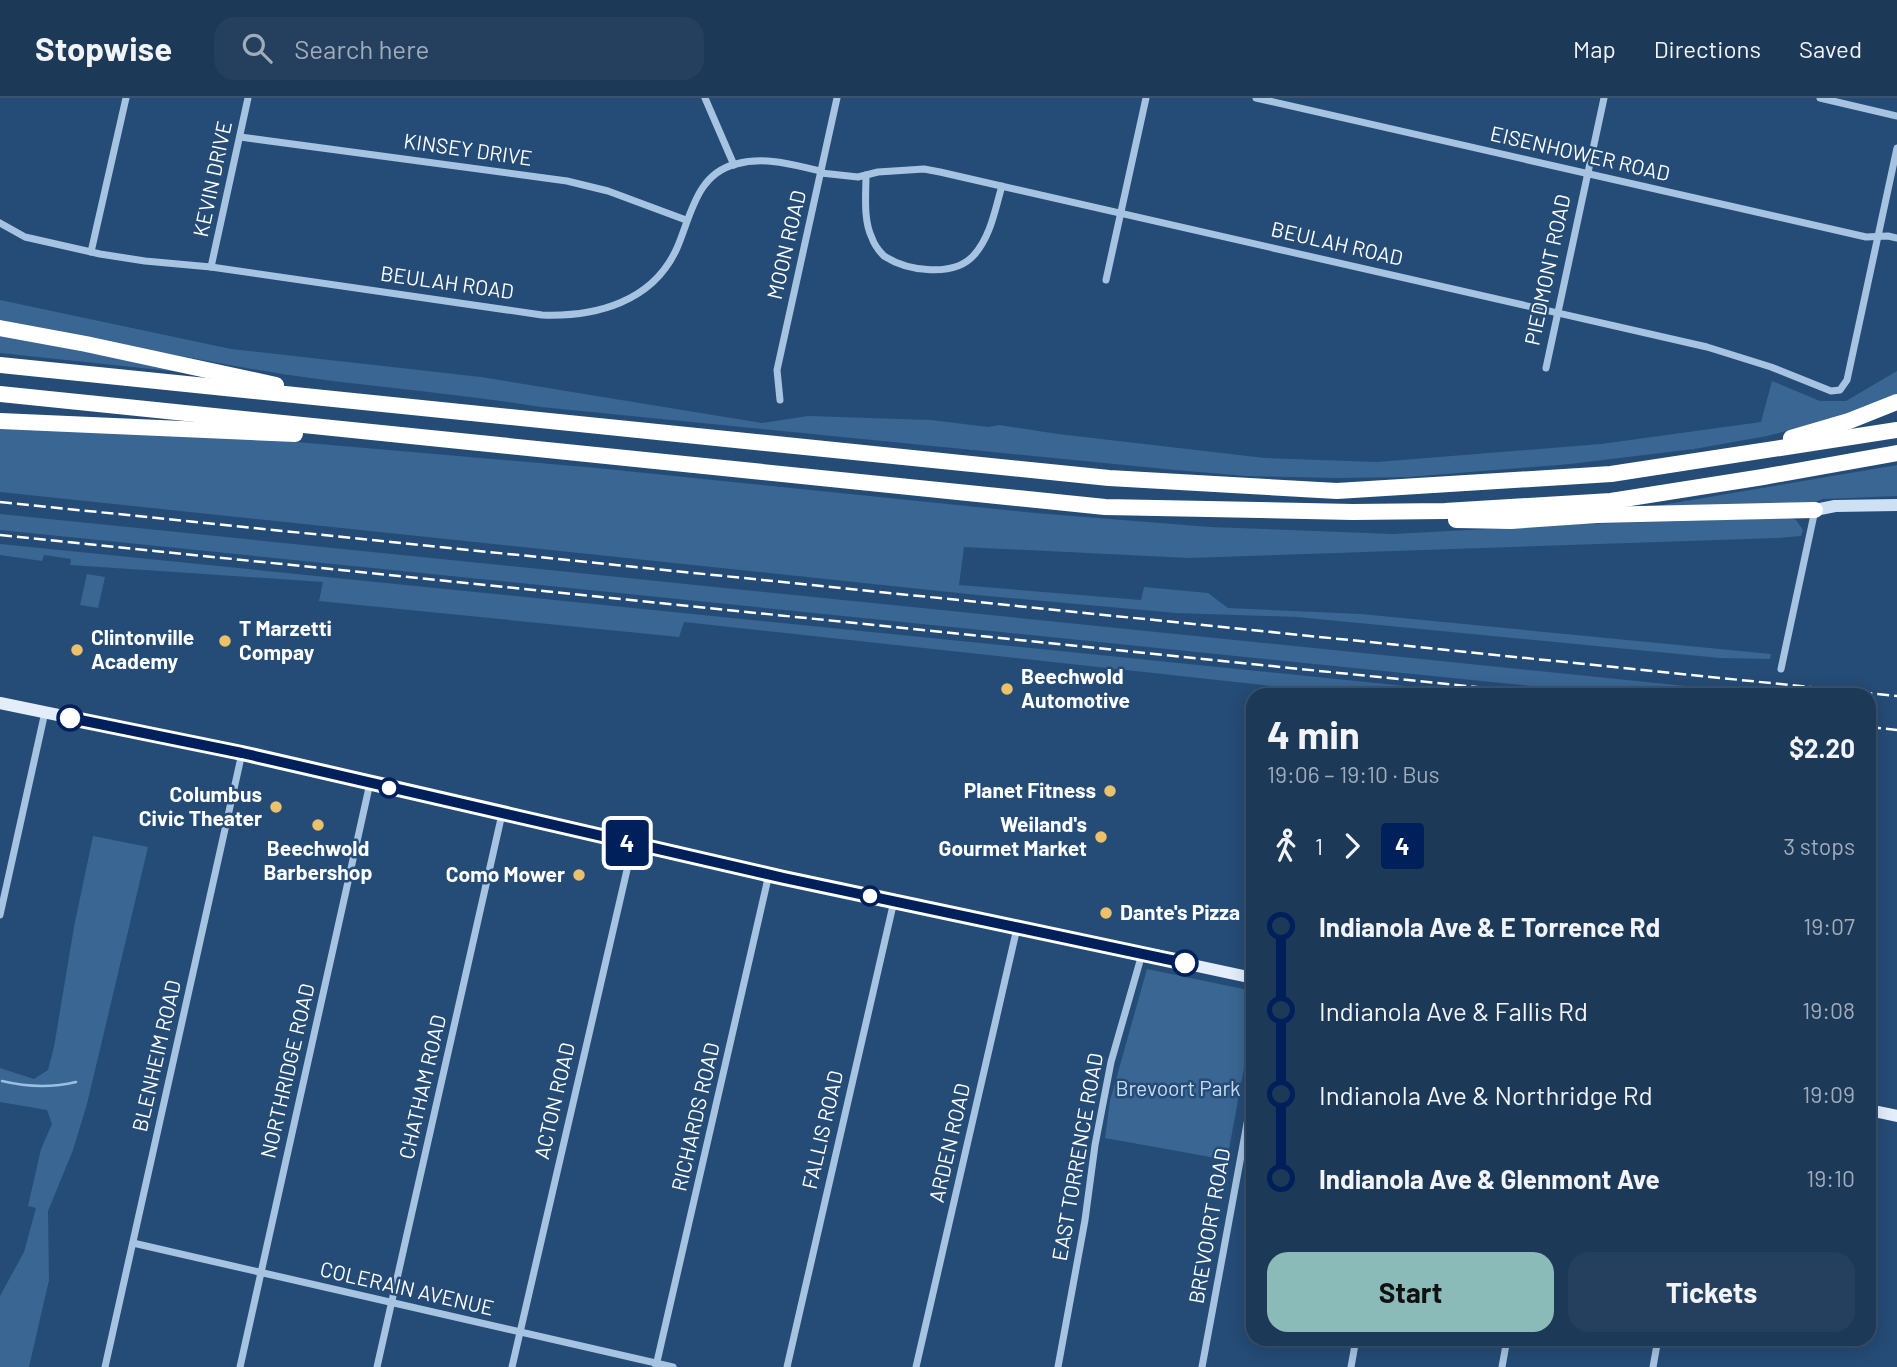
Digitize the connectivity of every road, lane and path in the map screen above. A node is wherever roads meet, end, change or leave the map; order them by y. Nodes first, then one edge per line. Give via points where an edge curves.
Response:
1 (126, 98) edge
2 (248, 98) edge
3 (705, 98) edge
4 (837, 98) edge
5 (1146, 98) edge
6 (1256, 98) edge
7 (1604, 98) edge
8 (1820, 98) edge
9 (1897, 116) edge
10 (240, 137) junction
11 (1897, 148) edge
12 (734, 164) junction
13 (821, 172) junction
14 (1587, 173) junction
15 (866, 175) junction
16 (1002, 186) junction
17 (1121, 213) junction
18 (686, 220) junction
19 (0, 223) edge
20 (1877, 237) junction
21 (1897, 238) edge
22 (92, 252) junction
23 (211, 267) junction
24 (1105, 280) dead end
25 (1558, 312) junction
26 (0, 328) edge
27 (0, 365) edge
28 (1546, 368) dead end
29 (0, 394) edge
30 (780, 400) dead end
31 (357, 402) junction
32 (1897, 402) edge
33 (0, 422) edge
34 (1897, 430) edge
35 (396, 435) junction
36 (1897, 453) edge
37 (1714, 458) junction
38 (1897, 505) edge
39 (1815, 510) junction
40 (1353, 512) junction
41 (1781, 669) dead end
42 (0, 703) edge
43 (45, 712) junction
44 (242, 753) junction
45 (370, 783) junction
46 (502, 814) junction
47 (633, 844) junction
48 (769, 874) junction
49 (894, 901) junction
50 (0, 915) edge
51 (1017, 928) junction
52 (1142, 954) junction
53 (1246, 976) edge
54 (1876, 1112) edge
55 (1897, 1116) edge
56 (1246, 1129) edge
57 (133, 1243) junction
58 (261, 1273) junction
59 (392, 1303) junction
60 (520, 1333) junction
61 (1355, 1346) edge
62 (1506, 1346) edge
63 (1657, 1346) edge
64 (657, 1365) edge
65 (105, 1367) edge
66 (240, 1367) edge
67 (377, 1367) edge
68 (512, 1367) edge
69 (673, 1367) edge
70 (787, 1367) edge
71 (916, 1367) edge
72 (1058, 1367) edge
73 (1202, 1367) edge
74 (1351, 1367) edge
75 (1502, 1367) edge
76 (1653, 1367) edge

1 - 22 street
2 - 10 street, KEVIN DRIVE
3 - 12 street
4 - 13 street, MOON ROAD
5 - 17 street
6 - 14 street, EISENHOWER ROAD
7 - 14 street, PIEDMONT ROAD
8 - 9 street
10 - 18 street, KINSEY DRIVE via 567,181
10 - 23 street, KEVIN DRIVE
11 - 20 street
12 - 13 street, BEULAH ROAD via 774,161
12 - 18 street, BEULAH ROAD via 703,186
13 - 15 street, BEULAH ROAD
13 - 30 street, MOON ROAD via 777,370
14 - 20 street, EISENHOWER ROAD
14 - 25 street, PIEDMONT ROAD
15 - 16 street, BEULAH ROAD via 924,169
15 - 16 street via 871,237 883,255 910,267 940,270 973,257 988,232
16 - 17 street, BEULAH ROAD
17 - 24 street
17 - 25 street, BEULAH ROAD
18 - 23 street, BEULAH ROAD via 667,265 643,291 617,306 580,315 542,315
19 - 22 street, BEULAH ROAD via 25,237
20 - 21 street, EISENHOWER ROAD
20 - 25 street, BEULAH ROAD via 1847,380 1840,390 1822,390 1771,367 1707,347
22 - 23 street, BEULAH ROAD
25 - 28 street, PIEDMONT ROAD
26 - 31 highway
27 - 31 highway
29 - 35 highway
31 - 37 highway via 1109,478 1337,491 1611,474
32 - 37 highway via 1849,421
33 - 35 highway
34 - 37 highway
35 - 40 highway via 1105,507
36 - 40 highway via 1611,501
38 - 39 street
39 - 40 highway via 1511,521 1393,520
39 - 41 street
42 - 43 main road
43 - 44 main road
43 - 50 street
44 - 45 main road
44 - 57 street, BLENHEIM ROAD
45 - 46 main road
45 - 58 street, NORTHRIDGE ROAD
46 - 47 main road
46 - 59 street, CHATHAM ROAD
47 - 48 main road
47 - 60 street, ACTON ROAD
48 - 49 main road
48 - 64 street, RICHARDS ROAD
49 - 51 main road
49 - 70 street, FALLIS ROAD
51 - 52 main road
51 - 71 street, ARDEN ROAD
52 - 53 main road
52 - 72 street, EAST TORRENCE ROAD via 1108,1076
54 - 55 main road
56 - 73 street, BREVOORT ROAD
57 - 58 street, COLERAIN AVENUE
57 - 65 street, BLENHEIM ROAD
58 - 59 street, COLERAIN AVENUE
58 - 66 street, NORTHRIDGE ROAD
59 - 60 street, COLERAIN AVENUE
59 - 67 street, CHATHAM ROAD
60 - 64 street, COLERAIN AVENUE
60 - 68 street, ACTON ROAD
61 - 74 street
62 - 75 street
63 - 76 street
64 - 69 street, COLERAIN AVENUE

